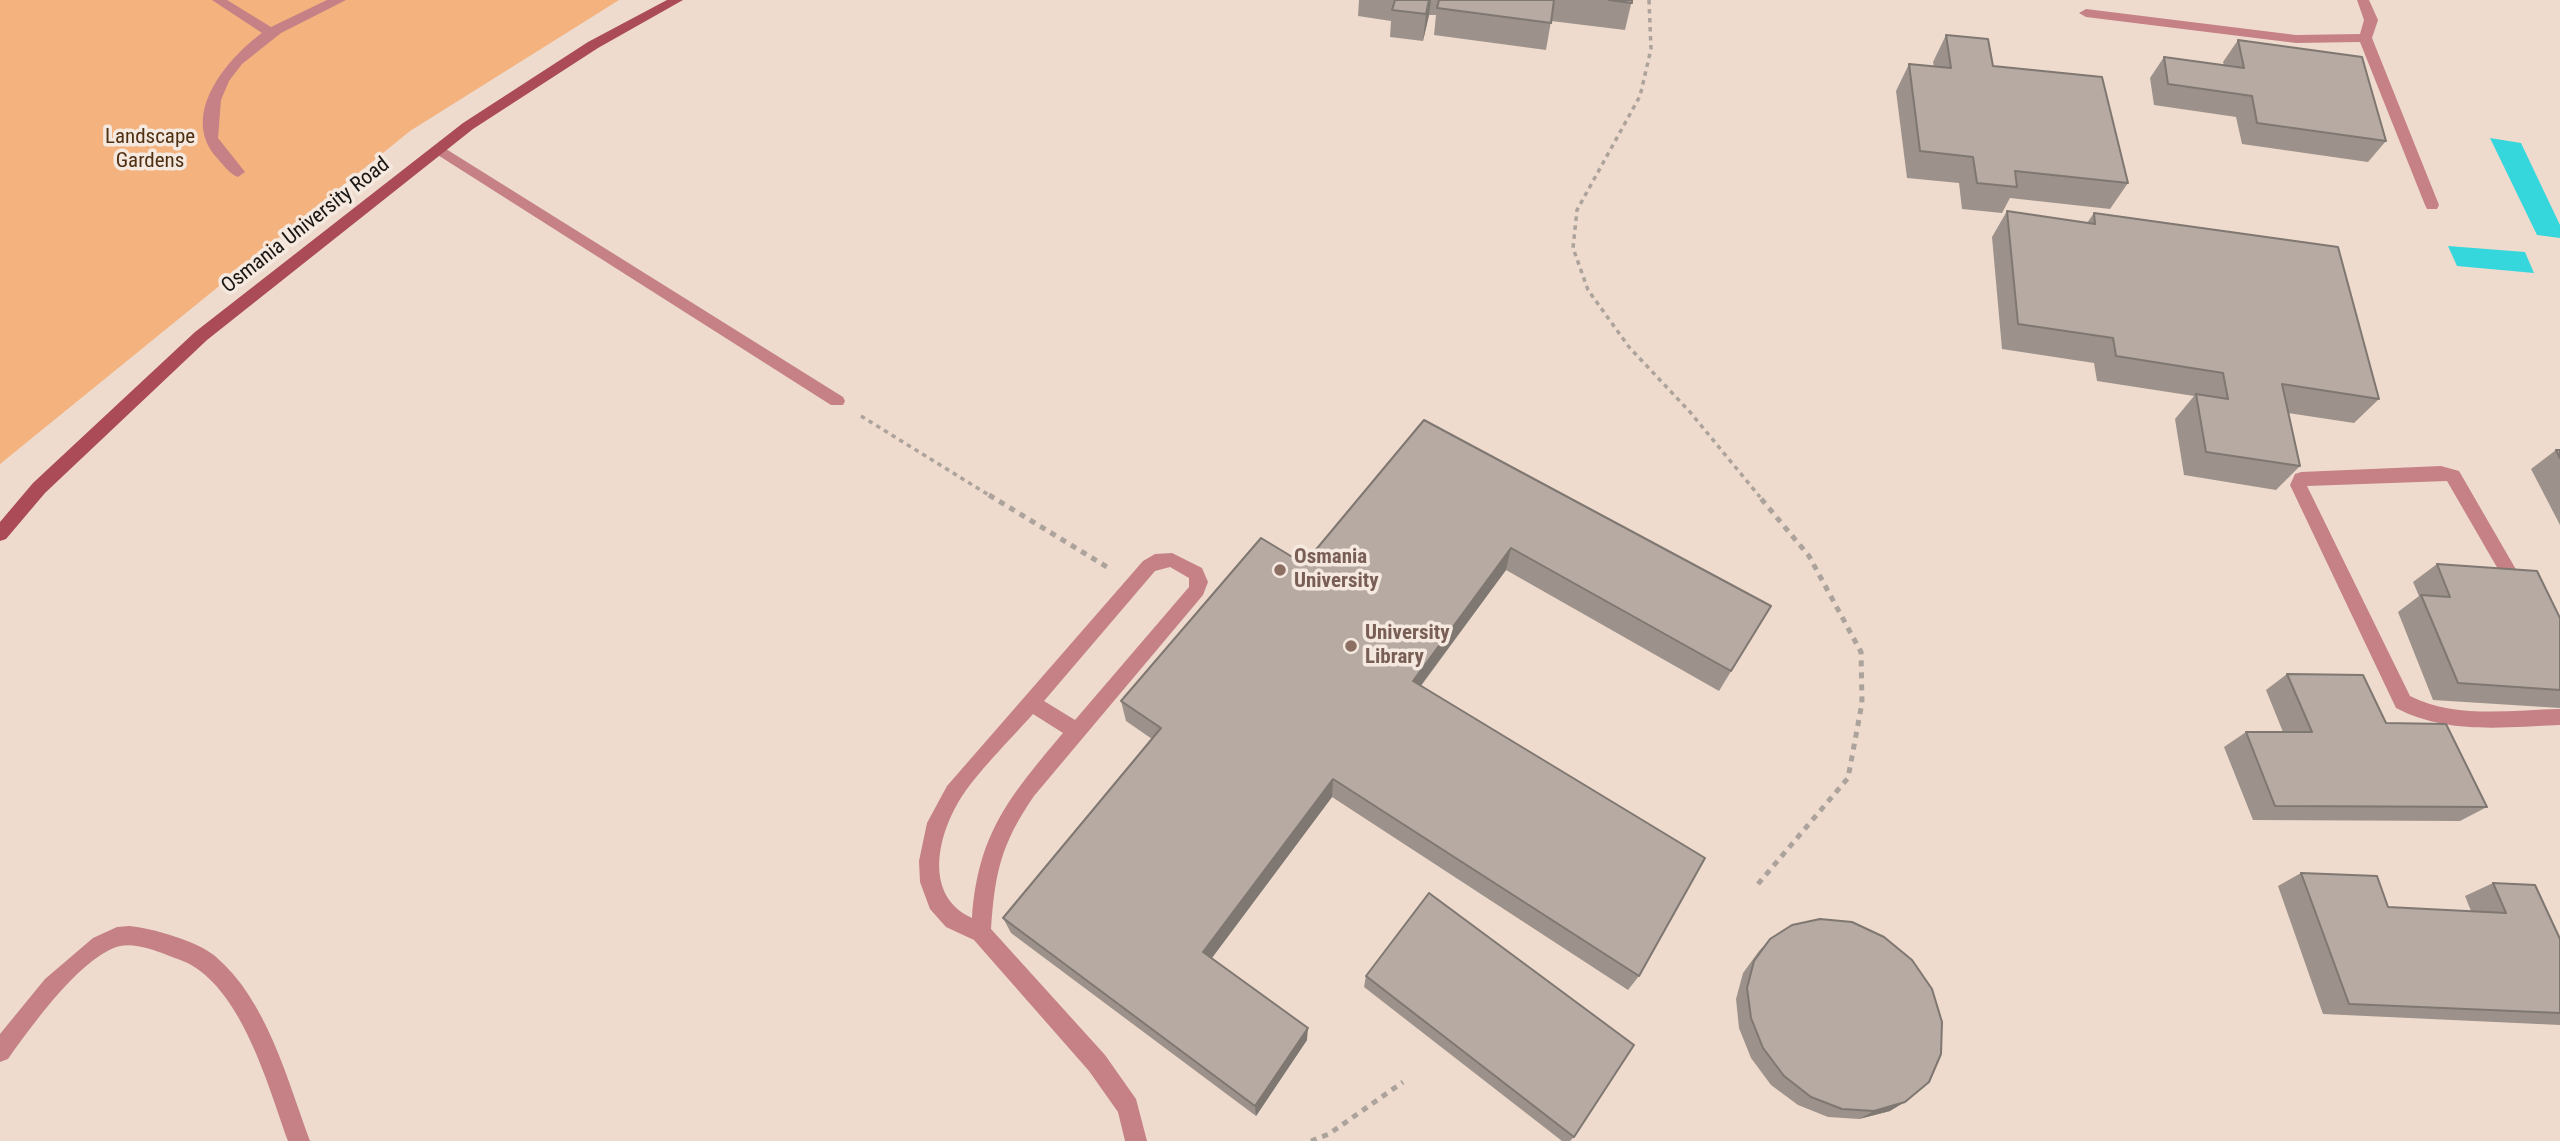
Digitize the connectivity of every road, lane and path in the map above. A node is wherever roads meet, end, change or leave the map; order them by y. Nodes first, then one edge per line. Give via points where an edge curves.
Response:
1 (218, 0) edge
2 (298, 0) edge
3 (340, 0) edge
4 (677, 0) edge
5 (1649, 0) edge
6 (2363, 0) edge
7 (313, 9) junction
8 (2086, 13) dead end
9 (270, 32) junction
10 (2365, 38) junction
11 (438, 149) junction
12 (238, 172) dead end
13 (2432, 205) dead end
14 (837, 401) joint
15 (0, 534) edge
16 (1134, 584) junction
17 (2525, 600) edge
18 (1030, 703) junction
19 (2560, 717) edge
20 (1076, 731) junction
21 (1758, 884) dead end
22 (981, 933) junction
23 (0, 1051) edge
24 (1404, 1082) dead end
25 (299, 1141) edge
26 (1136, 1141) edge
27 (1311, 1141) edge

1 - 9 lane
2 - 7 lane
3 - 7 lane
4 - 11 main road, Osmania University Road via 593,45
5 - 21 path via 1651,49 1640,96 1577,210 1573,248 1588,290 1629,347 1690,412 1809,556 1861,652 1862,703 1847,778
6 - 10 lane via 2371,20
7 - 9 lane
8 - 10 lane via 2296,39
9 - 12 lane via 231,67 210,106 212,142
10 - 13 lane
11 - 14 lane
11 - 15 main road, Osmania University Road via 201,336 39,488
14 - 16 path
16 - 18 lane
16 - 20 lane via 1162,559 1196,573 1199,582 1197,590
17 - 19 lane via 2453,476 2301,479 2301,496 2403,702 2430,716 2449,718
18 - 20 lane
18 - 22 lane via 954,792 937,823 929,861 937,902 953,920
20 - 22 lane via 1003,824 988,861
22 - 26 lane via 1097,1063 1128,1107
23 - 25 lane via 71,967 104,943 121,936 159,942 206,962 236,995 274,1074
24 - 27 path via 1329,1134

